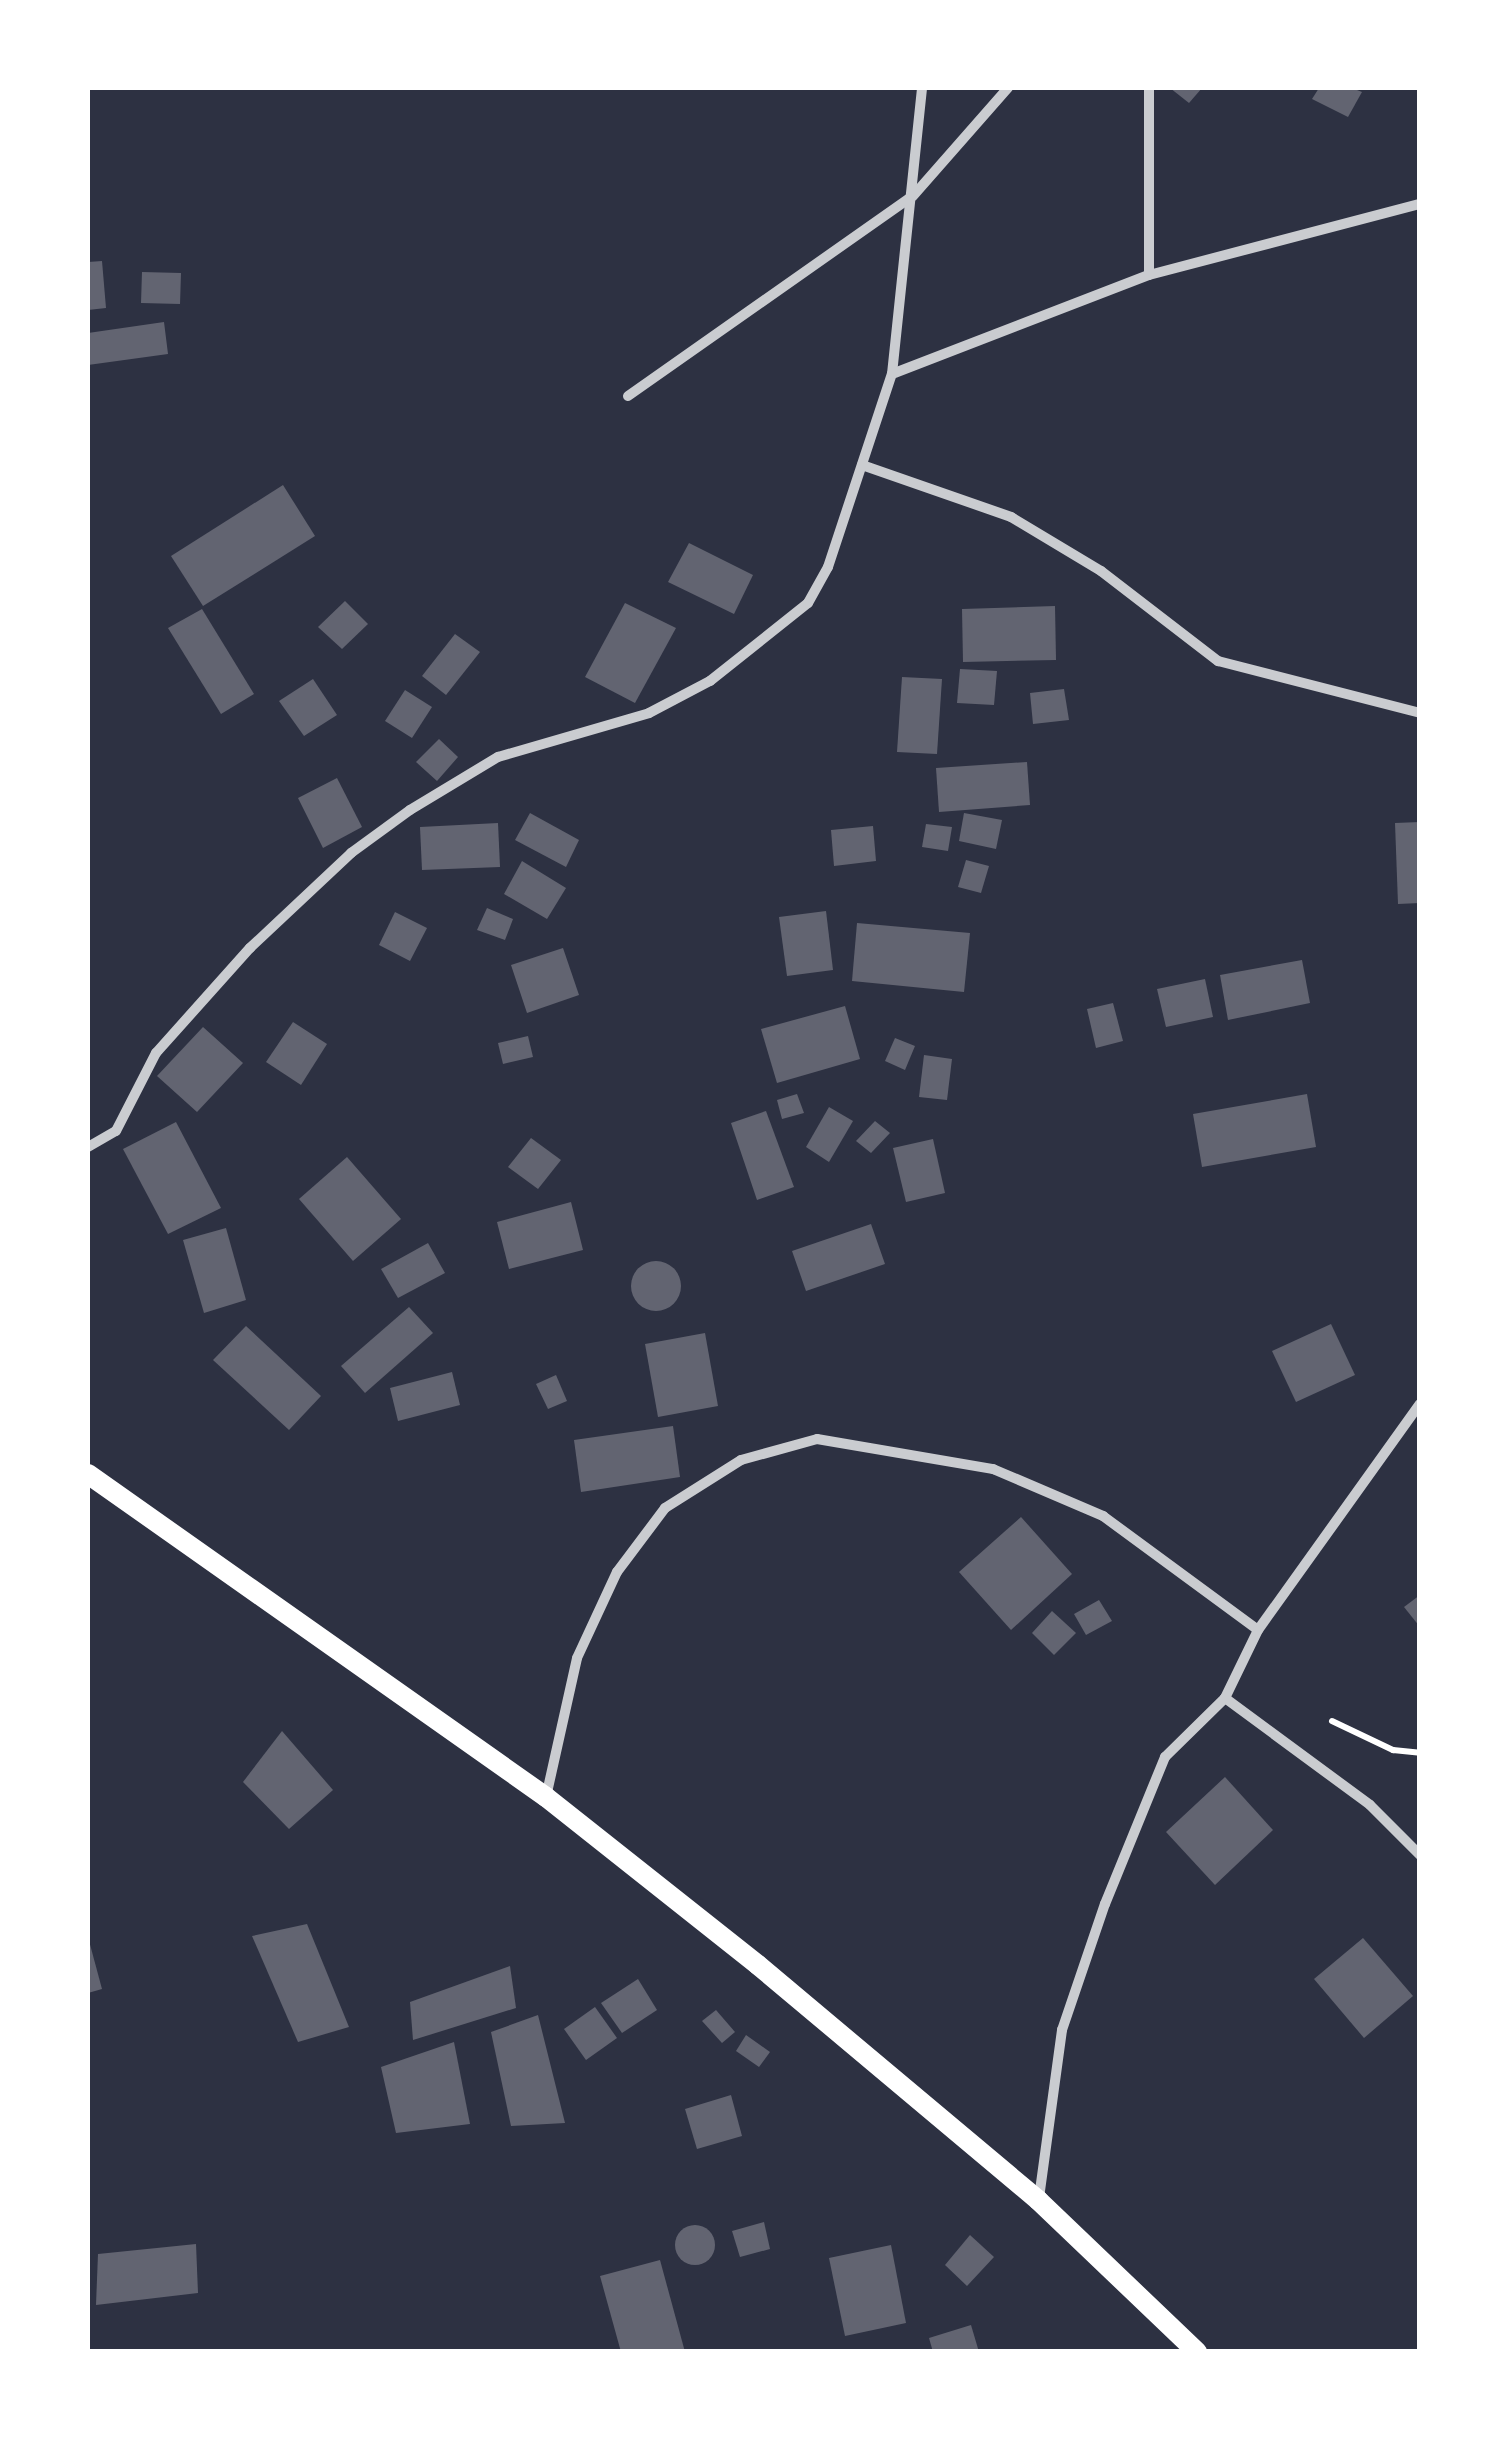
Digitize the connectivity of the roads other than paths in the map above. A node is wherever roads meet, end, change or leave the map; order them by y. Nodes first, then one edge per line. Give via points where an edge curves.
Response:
1 (922, 88) edge
2 (1008, 88) edge
3 (1149, 88) edge
4 (914, 196) junction
5 (1420, 204) edge
6 (1149, 275) junction
7 (892, 374) junction
8 (628, 396) dead end
9 (862, 465) junction
10 (1420, 713) edge
11 (88, 1147) edge
12 (1420, 1404) edge
13 (88, 1474) edge
14 (1258, 1630) junction
15 (1225, 1698) junction
16 (546, 1797) junction
17 (1420, 1855) edge
18 (1038, 2200) junction
19 (1197, 2352) edge

1 - 4 street
2 - 4 street
3 - 6 street
4 - 7 street
4 - 8 street
5 - 6 street
6 - 7 street
7 - 9 street
9 - 10 street via 1011,517 1101,572 1218,661
9 - 11 street via 828,567 808,604 710,681 650,713 498,757 351,852 250,948 167,1040 116,1130
12 - 14 street
13 - 16 main road
14 - 15 street
14 - 16 street via 1103,1516 993,1469 817,1439 741,1460 666,1508 617,1572 578,1658
15 - 17 street via 1370,1804
15 - 18 street via 1166,1757 1105,1904 1062,2030
16 - 18 main road
18 - 19 main road

